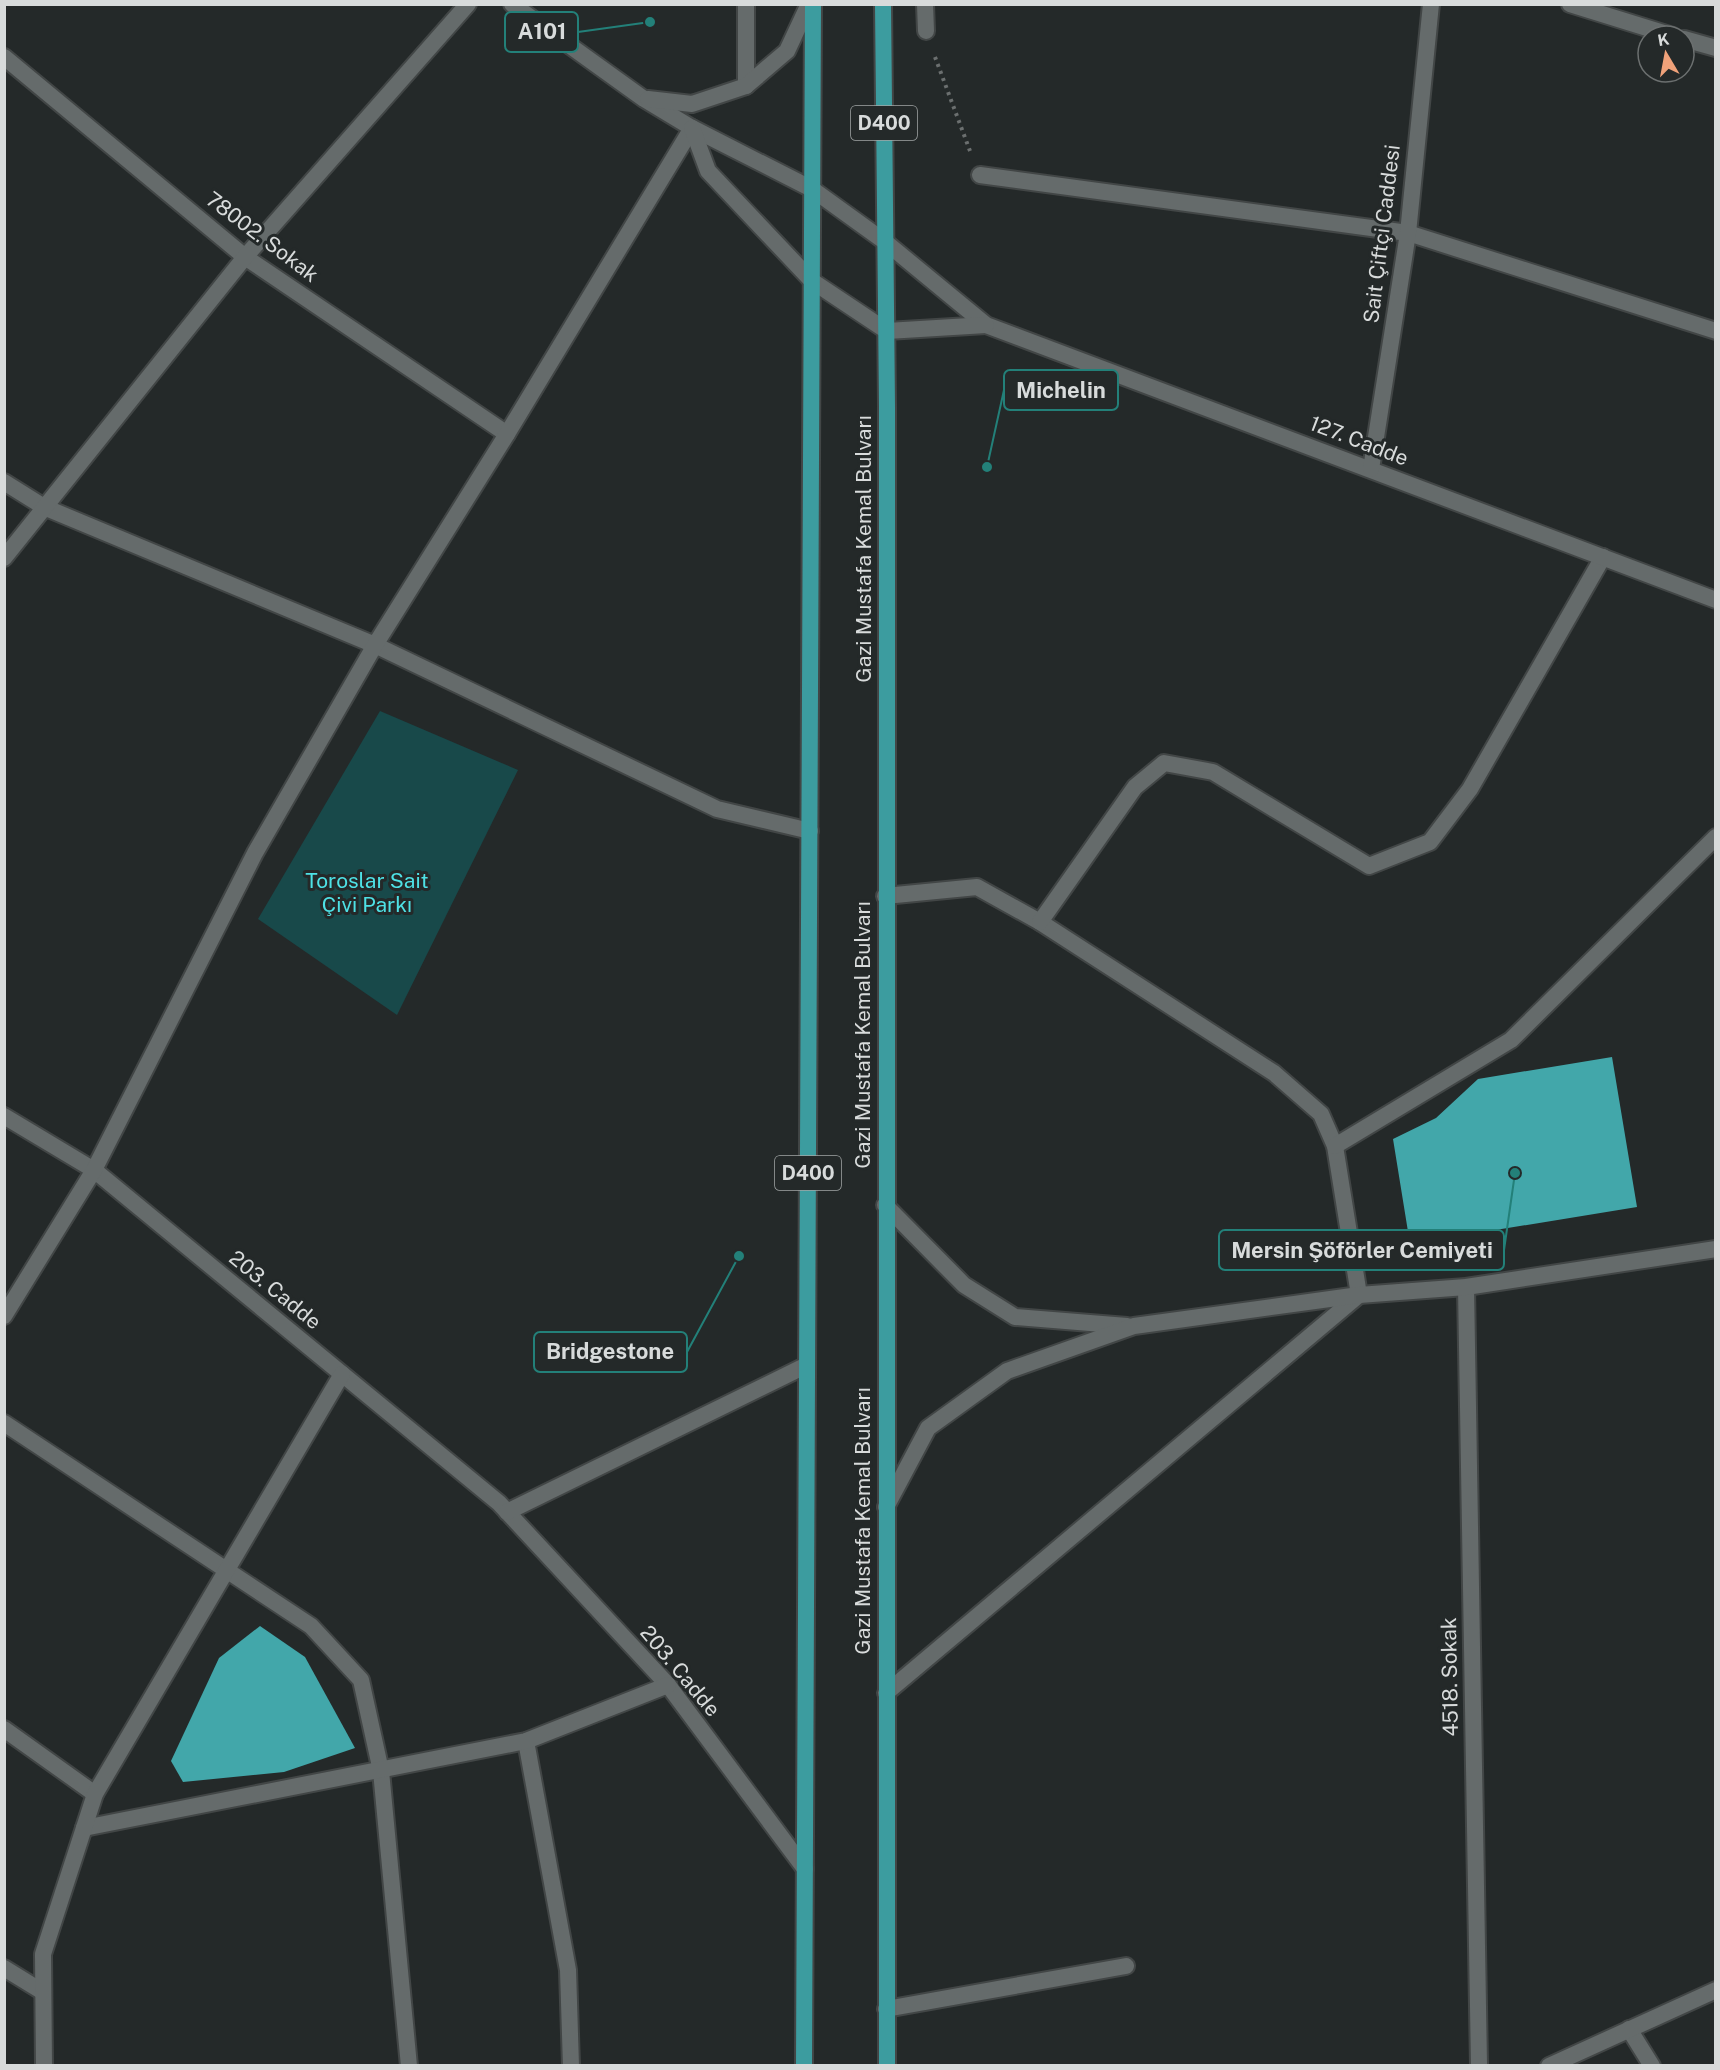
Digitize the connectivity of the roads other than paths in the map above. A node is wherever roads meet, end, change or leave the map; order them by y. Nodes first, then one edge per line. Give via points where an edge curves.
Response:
1 (468, 4) edge
2 (512, 4) edge
3 (746, 4) edge
4 (809, 4) edge
5 (813, 4) edge
6 (884, 4) edge
7 (925, 4) edge
8 (1431, 4) edge
9 (1570, 4) edge
10 (1636, 25) edge
11 (926, 31) road end
12 (1696, 42) edge
13 (1716, 48) edge
14 (4, 57) edge
15 (746, 86) junction
16 (644, 99) junction
17 (692, 128) junction
18 (980, 176) road end
19 (812, 189) junction
20 (1408, 233) junction
21 (884, 241) junction
22 (245, 257) junction
23 (812, 281) junction
24 (986, 326) junction
25 (886, 331) junction
26 (1716, 331) edge
27 (507, 434) junction
28 (1371, 469) junction
29 (4, 482) edge
30 (44, 507) junction
31 (1603, 557) junction
32 (4, 558) edge
33 (1716, 600) edge
34 (375, 645) junction
35 (810, 831) junction
36 (1716, 837) edge
37 (885, 896) junction
38 (1040, 922) junction
39 (4, 1116) edge
40 (1335, 1146) junction
41 (94, 1170) junction
42 (885, 1204) junction
43 (1716, 1249) edge
44 (1466, 1287) junction
45 (1359, 1295) junction
46 (4, 1316) edge
47 (1134, 1326) junction
48 (807, 1365) junction
49 (342, 1374) junction
50 (4, 1423) edge
51 (886, 1507) junction
52 (507, 1512) junction
53 (225, 1569) junction
54 (668, 1685) junction
55 (886, 1693) junction
56 (4, 1729) edge
57 (526, 1741) junction
58 (381, 1771) junction
59 (95, 1794) junction
60 (84, 1828) junction
61 (805, 1869) junction
62 (1126, 1966) dead end
63 (4, 1968) edge
64 (1716, 1990) edge
65 (43, 1992) junction
66 (886, 2009) junction
67 (1629, 2029) junction
68 (44, 2066) edge
69 (409, 2066) edge
70 (571, 2066) edge
71 (804, 2066) edge
72 (887, 2066) edge
73 (1479, 2066) edge
74 (1549, 2066) edge
75 (1652, 2066) edge

1 - 22 street
2 - 16 street
3 - 15 street
4 - 15 street via 787,51
5 - 19 highway
6 - 21 highway, Gazi Mustafa Kemal Bulvarı / D400
7 - 11 street
8 - 20 street, Sait Çiftçi Caddesi
9 - 10 street
12 - 13 street
14 - 22 street, 78002. Sokak
15 - 16 street via 692,104
16 - 17 street
17 - 19 street
17 - 23 street via 708,171
17 - 27 street
18 - 20 street
19 - 21 street
19 - 23 highway
20 - 26 street
20 - 28 street, Sait Çiftçi Caddesi
21 - 24 street
21 - 25 highway, Gazi Mustafa Kemal Bulvarı / D400
22 - 27 street, 78002. Sokak
22 - 30 street
23 - 25 street
23 - 35 highway, D400
24 - 25 street
24 - 28 street, 127. Cadde
25 - 37 highway, Gazi Mustafa Kemal Bulvarı / D400
27 - 34 street
28 - 31 street, 127. Cadde
29 - 30 street
30 - 32 street
30 - 34 street
31 - 33 street, 127. Cadde
31 - 38 street via 1470,789 1430,842 1369,866 1213,772 1164,763 1135,787
34 - 35 street via 717,809
34 - 41 street via 255,853
35 - 48 highway, D400
36 - 40 street via 1511,1040
37 - 38 street via 977,887
37 - 42 highway, Gazi Mustafa Kemal Bulvarı / D400
38 - 40 street via 1274,1073 1321,1114
39 - 41 street, 203. Cadde
40 - 45 street
41 - 46 street
41 - 49 street, 203. Cadde
42 - 47 street via 964,1286 1015,1317
42 - 51 highway, Gazi Mustafa Kemal Bulvarı / D400
43 - 44 street
44 - 45 street
44 - 73 street, 4518. Sokak
45 - 47 street
45 - 55 street
47 - 51 street via 1007,1371 928,1428
48 - 52 street
48 - 61 highway, D400
49 - 52 street, 203. Cadde
49 - 53 street
50 - 53 street
51 - 55 highway, Gazi Mustafa Kemal Bulvarı / D400
52 - 54 street, 203. Cadde
53 - 58 street via 311,1626 361,1680
53 - 59 street
54 - 57 street
54 - 61 street, 203. Cadde
55 - 66 highway, Gazi Mustafa Kemal Bulvarı / D400
56 - 59 street
57 - 58 street
57 - 70 street via 568,1970
58 - 60 street
58 - 69 street
59 - 60 street
60 - 65 street via 43,1954
61 - 71 highway, D400
62 - 66 street
63 - 65 street
64 - 67 street
65 - 68 street
66 - 72 highway, Gazi Mustafa Kemal Bulvarı / D400
67 - 74 street
67 - 75 street

